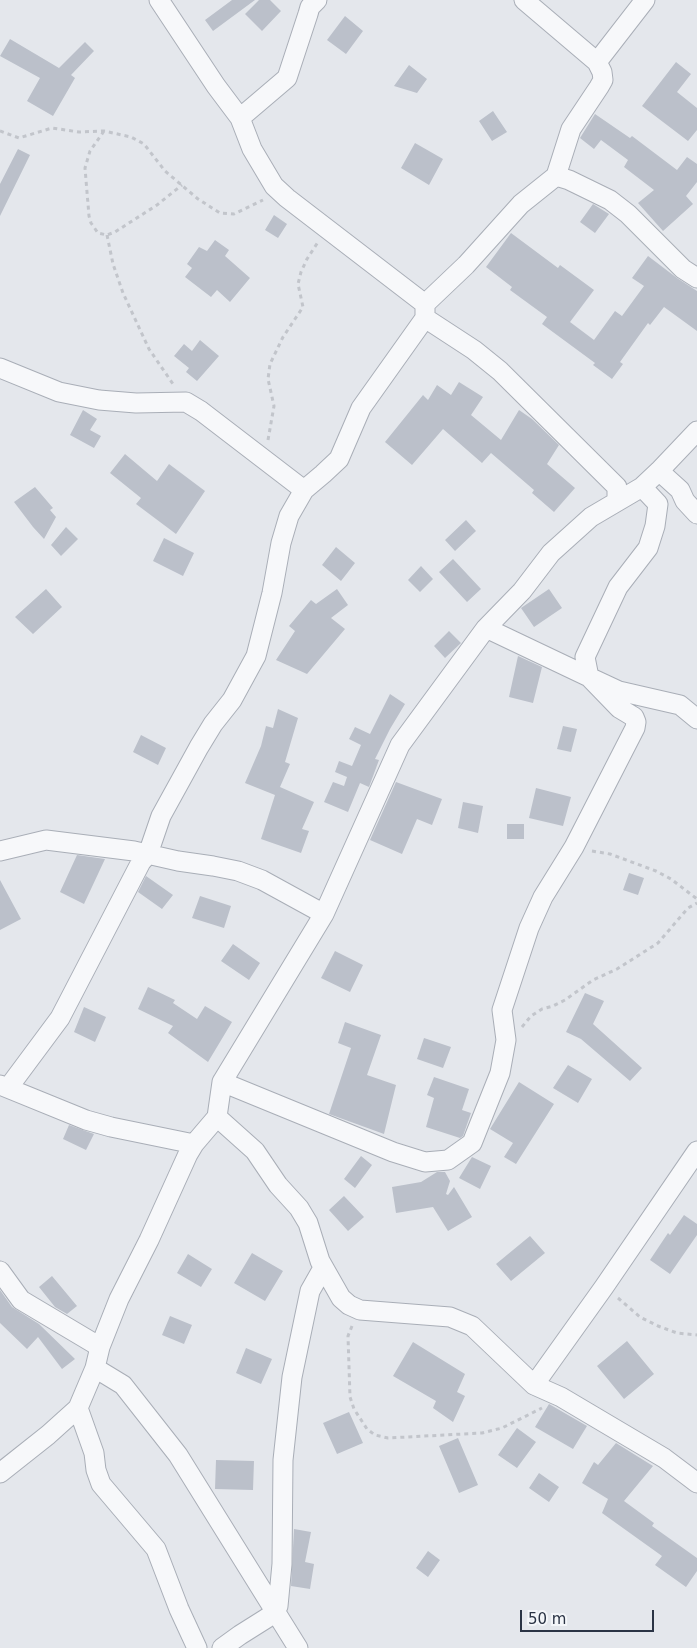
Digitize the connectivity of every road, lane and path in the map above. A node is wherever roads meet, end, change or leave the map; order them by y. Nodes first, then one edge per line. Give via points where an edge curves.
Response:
1 (159, 0) edge
2 (317, 0) edge
3 (645, 0) edge
4 (526, 1) edge
5 (597, 62) junction
6 (240, 118) junction
7 (0, 131) edge
8 (104, 131) junction
9 (556, 176) junction
10 (182, 185) junction
11 (280, 191) junction
12 (328, 230) junction
13 (107, 235) junction
14 (697, 278) edge
15 (425, 311) junction
16 (0, 368) edge
17 (186, 402) junction
18 (697, 431) edge
19 (264, 460) junction
20 (659, 471) junction
21 (642, 487) junction
22 (304, 490) junction
23 (617, 500) junction
24 (697, 514) edge
25 (486, 628) junction
26 (589, 677) junction
27 (697, 719) edge
28 (574, 848) junction
29 (0, 851) edge
30 (148, 854) junction
31 (697, 899) edge
32 (697, 903) edge
33 (324, 914) junction
34 (506, 1040) junction
35 (222, 1082) junction
36 (4, 1087) edge
37 (217, 1117) junction
38 (194, 1144) junction
39 (697, 1151) edge
40 (323, 1268) junction
41 (0, 1271) edge
42 (604, 1287) junction
43 (358, 1309) junction
44 (697, 1335) edge
45 (100, 1347) junction
46 (95, 1368) junction
47 (534, 1385) junction
48 (561, 1397) junction
49 (78, 1408) junction
50 (0, 1473) edge
51 (697, 1483) edge
52 (275, 1612) junction
53 (197, 1648) edge
54 (222, 1648) edge
55 (298, 1648) edge

1 - 6 street
2 - 6 street via 310,7 287,78
3 - 5 street
4 - 5 street
5 - 9 street via 603,80 571,129
6 - 11 street via 252,150
7 - 8 path via 19,138 52,128
8 - 10 path via 144,144 165,171
8 - 13 path via 90,151 85,168 91,223 98,233
9 - 14 street via 610,200 683,269
9 - 15 street via 521,204
10 - 11 path via 220,213 234,214
10 - 13 path via 134,221
11 - 12 street
12 - 15 street
12 - 19 path via 301,272 298,284 303,307 270,364 268,378 274,406
13 - 17 path via 112,264 149,349
15 - 22 street via 361,408 339,459
15 - 23 street via 500,370 617,487
16 - 17 street via 60,392 99,400
17 - 19 street
18 - 20 street
19 - 22 street
20 - 21 street
20 - 24 street via 680,490
21 - 23 street
21 - 26 street via 658,504 655,526 648,548 618,587 585,657
22 - 30 street via 281,543 256,656 160,816
23 - 25 street via 591,517 551,553 522,591
25 - 26 street
25 - 33 street via 400,745
26 - 27 street via 619,691 680,705
26 - 28 street via 636,722
28 - 31 path via 610,854 656,871
28 - 34 street via 543,897 529,928 502,1010
29 - 30 street via 46,840
30 - 33 street via 238,871 262,880
30 - 36 street via 60,1018
32 - 34 path via 688,908 658,943 565,1000 542,1008
33 - 35 street
34 - 35 street via 500,1073 472,1143 448,1160 425,1162 393,1152
35 - 37 street
36 - 38 street via 86,1120
37 - 38 street
37 - 40 street via 255,1151 298,1208 308,1223
38 - 45 street via 119,1299
39 - 42 street
40 - 43 street via 341,1298
40 - 52 street via 310,1291 292,1377 283,1460 282,1564
41 - 45 street via 21,1300
42 - 44 path via 640,1317 677,1333
42 - 47 street
43 - 47 street via 462,1320
43 - 48 path via 348,1336 350,1397 358,1416 375,1435 388,1438 482,1433 502,1428
45 - 46 street
46 - 49 street
46 - 52 street via 123,1384 178,1455
47 - 48 street
48 - 51 street via 664,1458
49 - 50 street
49 - 53 street via 101,1484 156,1548
52 - 54 street
52 - 55 street

